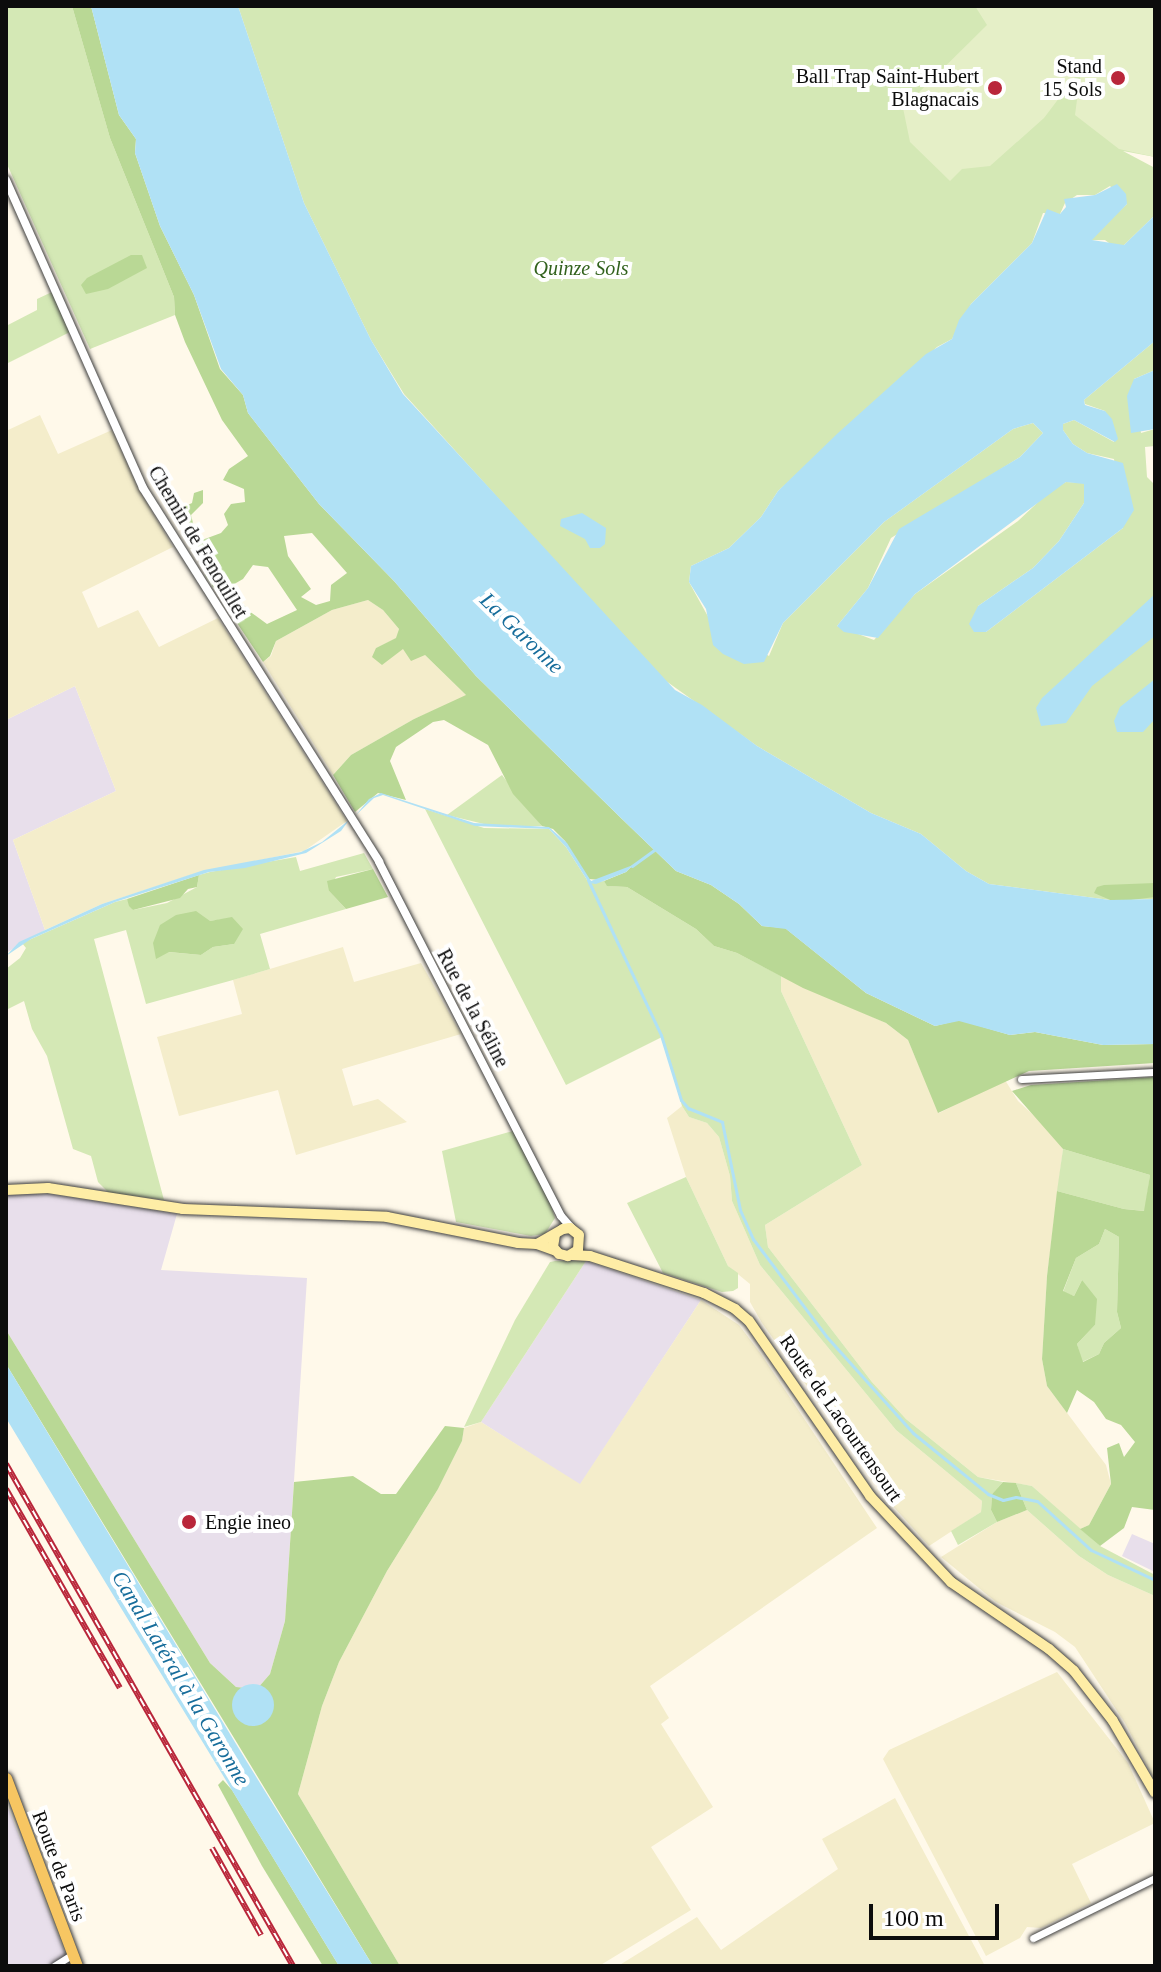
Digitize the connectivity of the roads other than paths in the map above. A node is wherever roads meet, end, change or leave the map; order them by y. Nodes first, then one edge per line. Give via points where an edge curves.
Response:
1 (6, 180) edge
2 (353, 818) joint
3 (1155, 1072) edge
4 (1021, 1079) dead end
5 (6, 1190) edge
6 (561, 1216) junction
7 (556, 1234) junction
8 (577, 1234) junction
9 (537, 1244) junction
10 (556, 1251) junction
11 (572, 1255) junction
12 (590, 1256) junction
13 (6, 1778) edge
14 (1155, 1793) edge
15 (1155, 1878) edge
16 (1033, 1938) dead end
17 (75, 1960) edge
18 (54, 1966) edge

1 - 2 street, Chemin de Fenouillet via 143,488
2 - 6 street, Rue de la Séline
3 - 4 street
5 - 9 main road, Route de Lacourtensourt via 48,1188 183,1209 373,1215
6 - 7 street
6 - 8 street, Rue de la Séline
7 - 8 main road via 566,1228
7 - 9 main road
7 - 10 main road
8 - 11 main road via 580,1247
8 - 12 main road
9 - 10 main road, Route de Lacourtensourt
10 - 11 main road, Route de Lacourtensourt
11 - 12 main road, Route de Lacourtensourt
12 - 14 main road, Route de Lacourtensourt via 704,1293 749,1321 870,1496 951,1582 1074,1671 1113,1721
13 - 17 main road, Route de Paris
15 - 16 street
17 - 18 street

